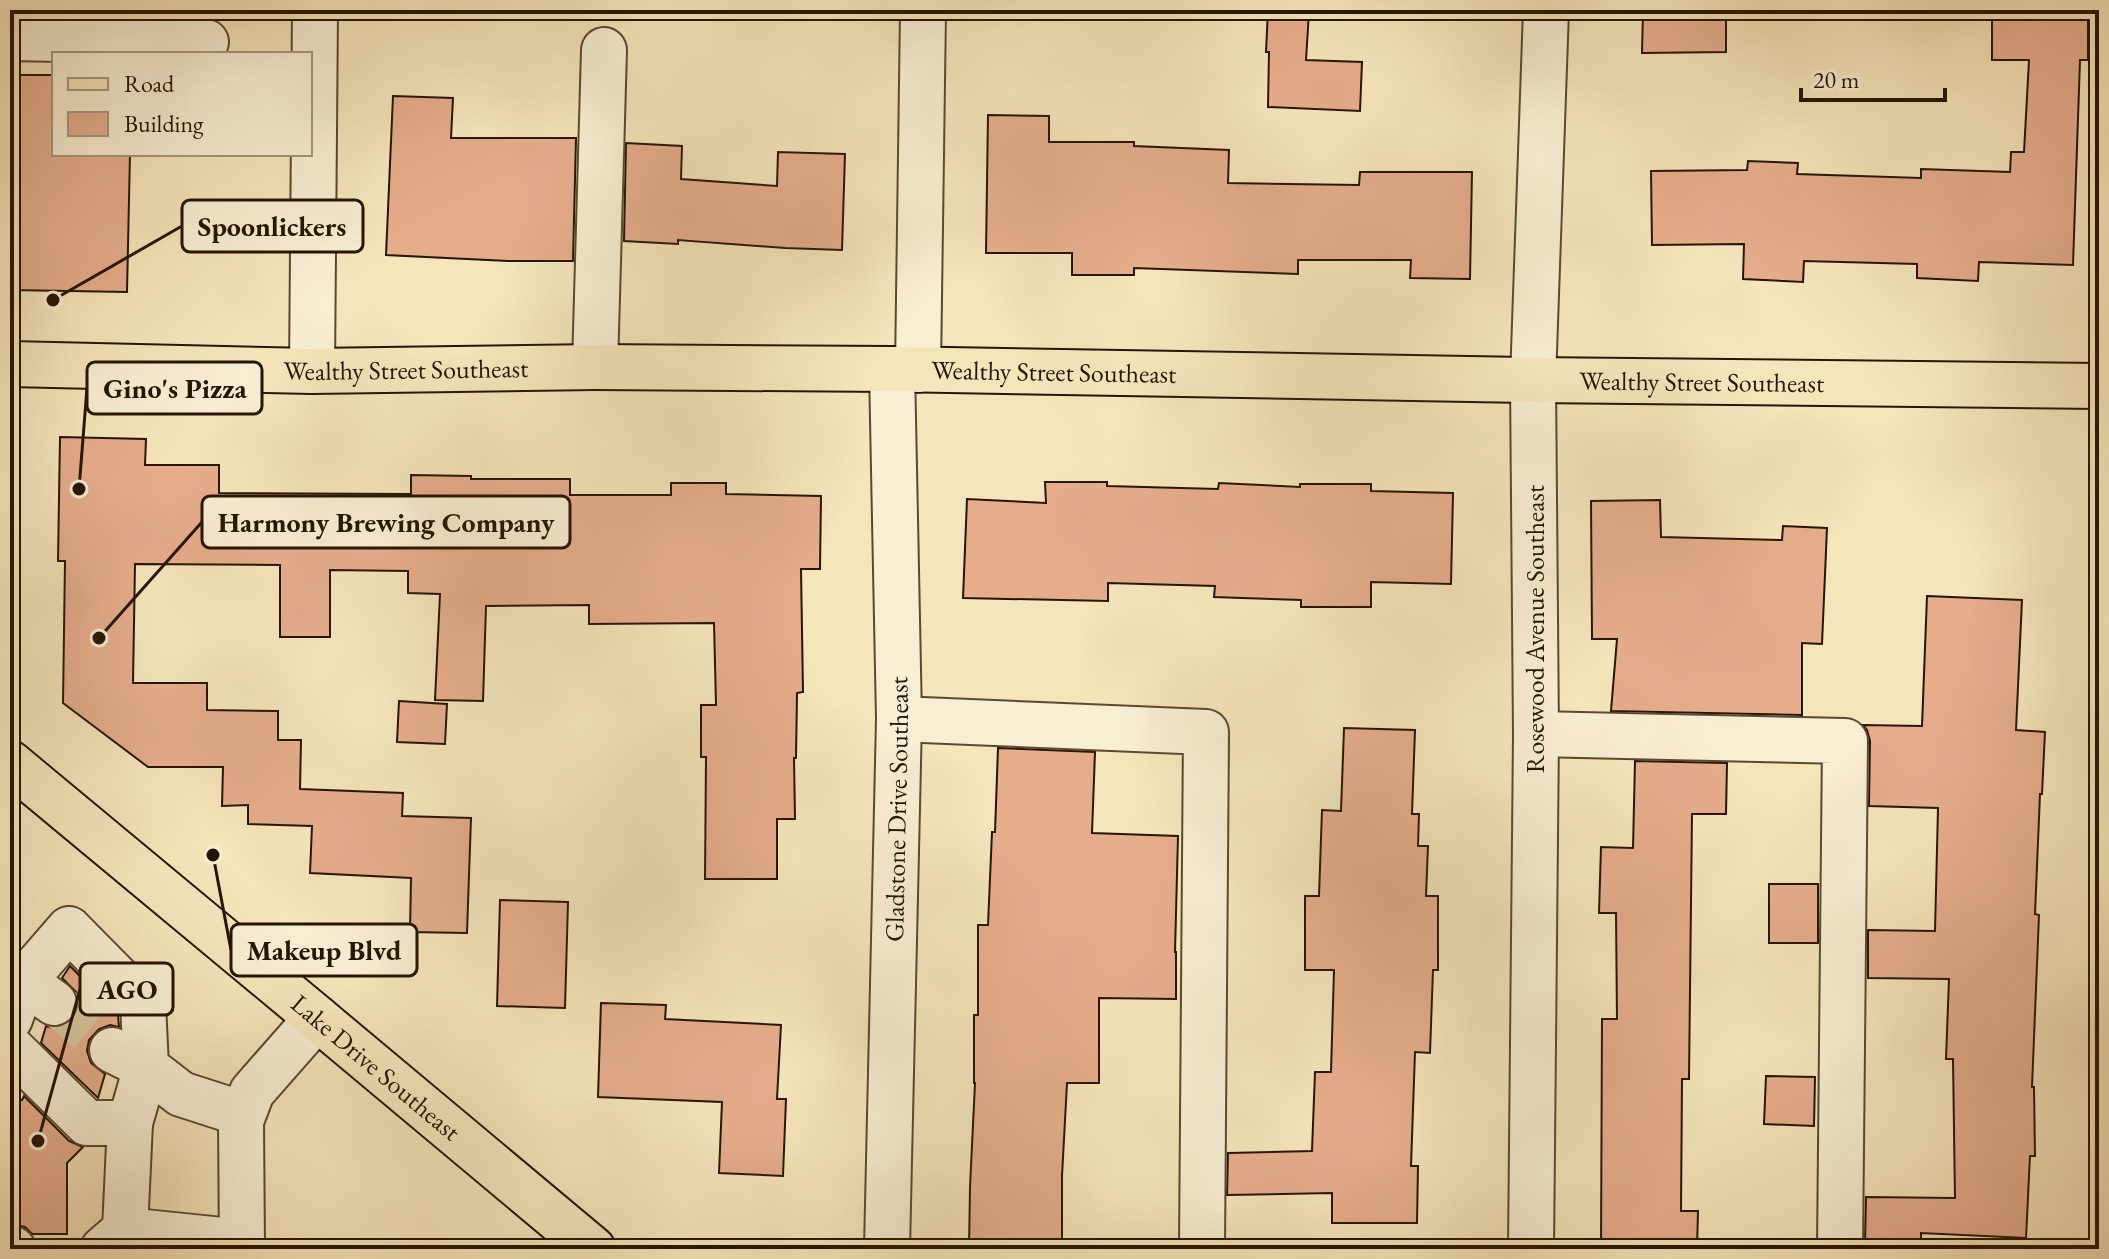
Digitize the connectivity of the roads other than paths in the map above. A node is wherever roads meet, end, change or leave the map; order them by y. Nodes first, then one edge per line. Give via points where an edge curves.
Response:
1 (315, 10) edge
2 (923, 10) edge
3 (1546, 10) edge
4 (10, 38) edge
5 (206, 42) dead end
6 (604, 50) dead end
7 (10, 364) edge
8 (595, 367) junction
9 (905, 369) junction
10 (312, 371) junction
11 (1533, 380) junction
12 (2099, 386) edge
13 (899, 719) junction
14 (1536, 734) junction
15 (15, 778) edge
16 (24, 995) edge
17 (317, 1018) junction
18 (10, 1047) edge
19 (129, 1058) junction
20 (243, 1114) junction
21 (130, 1123) junction
22 (114, 1240) edge
23 (242, 1245) edge
24 (593, 1249) edge
25 (887, 1249) edge
26 (1202, 1249) edge
27 (1531, 1249) edge
28 (1840, 1249) edge

1 - 10 street
2 - 9 street, Gladstone Drive Southeast
3 - 11 street, Rosewood Avenue Southeast
4 - 5 street
6 - 8 street
7 - 10 main road, Wealthy Street Southeast
8 - 9 main road, Wealthy Street Southeast
8 - 10 main road, Wealthy Street Southeast
9 - 11 main road, Wealthy Street Southeast
9 - 13 street, Gladstone Drive Southeast
11 - 12 main road, Wealthy Street Southeast
11 - 14 street, Rosewood Avenue Southeast
13 - 25 street, Gladstone Drive Southeast
13 - 26 street via 1206,732
14 - 27 street, Rosewood Avenue Southeast
14 - 28 street via 1845,741
15 - 17 main road, Lake Drive Southeast
16 - 19 street via 69,929 143,1004
17 - 20 street via 252,1092
17 - 24 main road, Lake Drive Southeast
18 - 21 street via 87,1123
19 - 20 street via 181,1094
19 - 21 street
20 - 23 street
21 - 22 street
22 - 23 street

